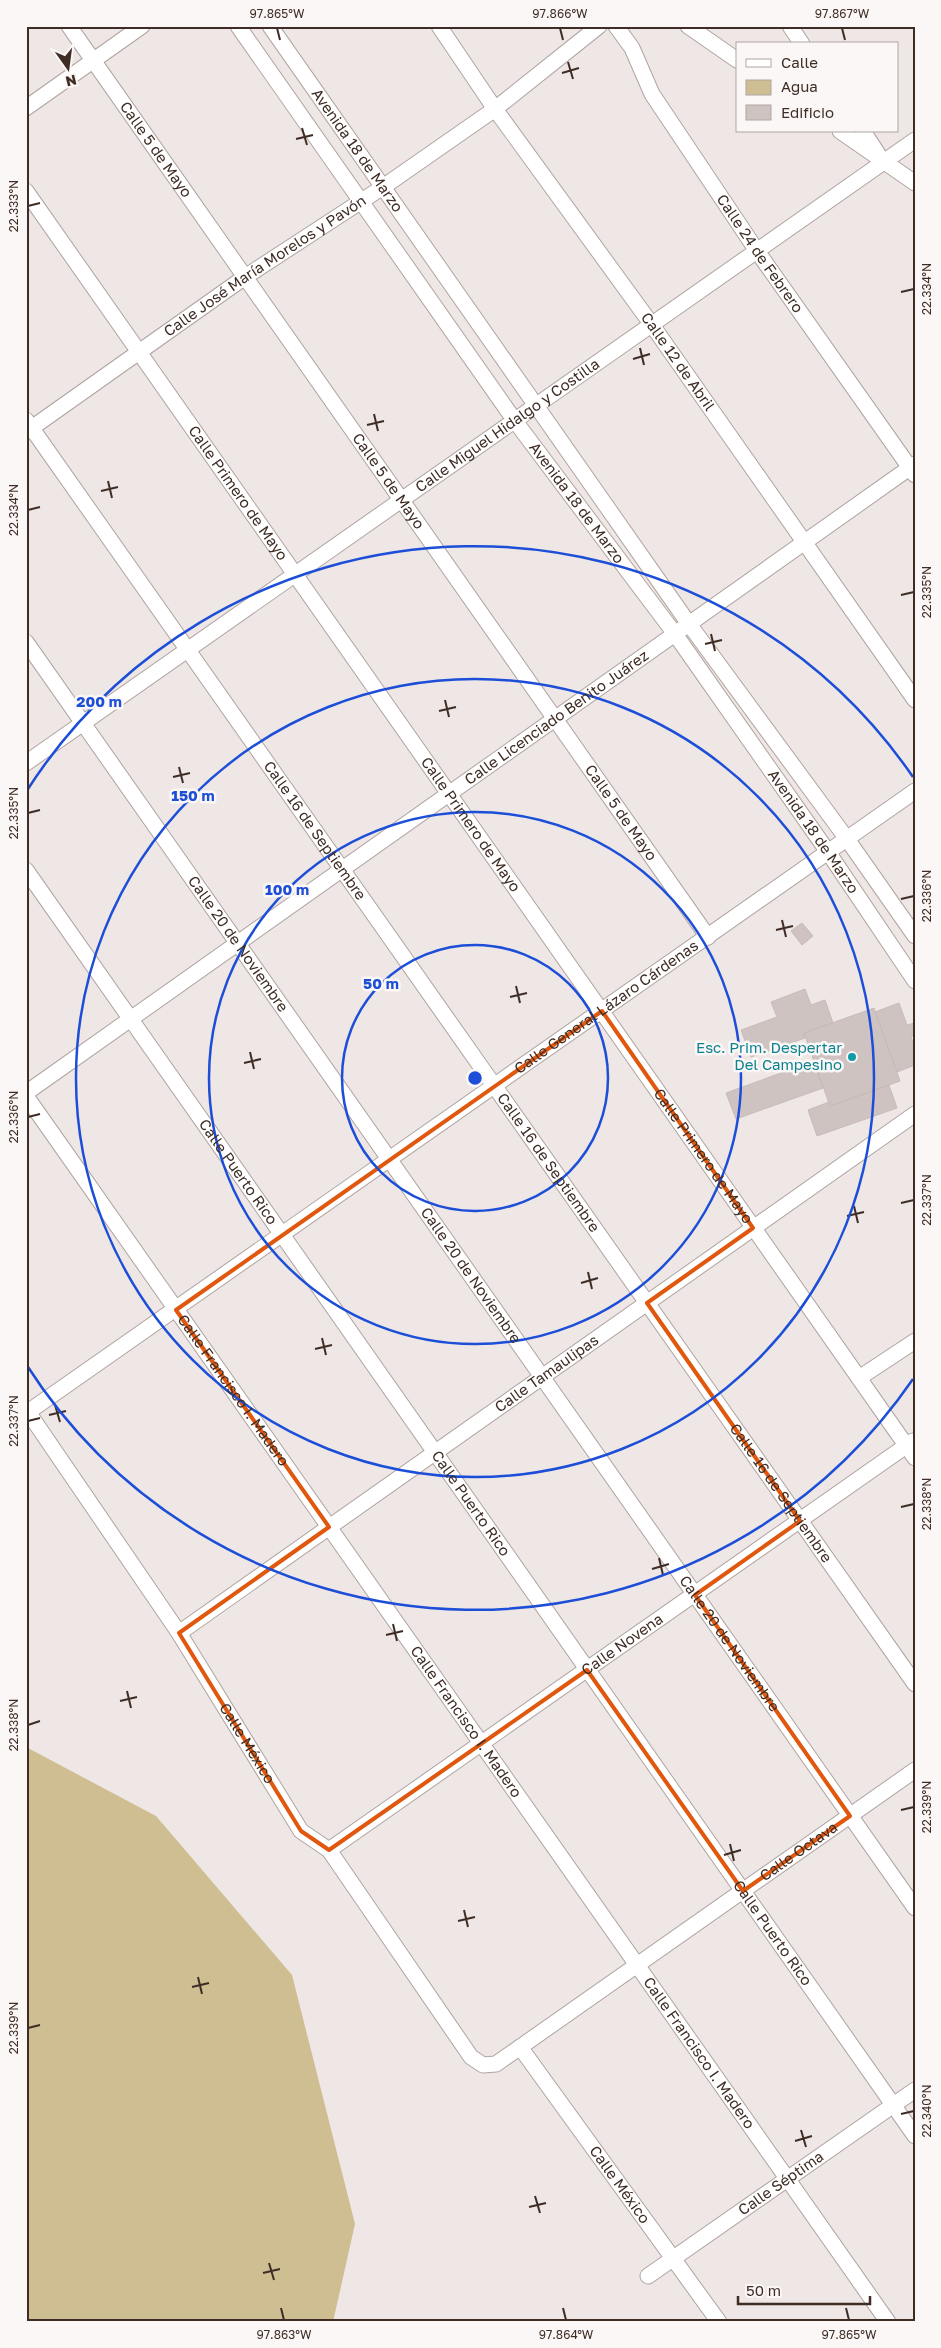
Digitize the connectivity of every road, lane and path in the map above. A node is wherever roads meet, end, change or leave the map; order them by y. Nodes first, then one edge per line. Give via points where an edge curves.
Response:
1 (69, 26) edge
2 (142, 26) edge
3 (238, 26) edge
4 (270, 26) edge
5 (440, 26) edge
6 (599, 26) edge
7 (616, 26) edge
8 (688, 26) edge
9 (790, 26) edge
10 (801, 42) edge
11 (736, 59) edge
12 (93, 61) junction
13 (26, 108) edge
14 (495, 109) junction
15 (841, 132) edge
16 (864, 132) edge
17 (915, 140) edge
18 (884, 161) junction
19 (915, 183) edge
20 (383, 187) junction
21 (26, 191) edge
22 (362, 201) junction
23 (757, 251) junction
24 (245, 277) junction
25 (652, 325) junction
26 (139, 352) junction
27 (536, 406) junction
28 (515, 421) junction
29 (28, 427) edge
30 (913, 469) edge
31 (402, 500) junction
32 (804, 542) junction
33 (295, 574) junction
34 (690, 624) junction
35 (675, 634) junction
36 (26, 642) edge
37 (188, 649) junction
38 (915, 700) edge
39 (555, 719) junction
40 (83, 723) junction
41 (26, 763) edge
42 (915, 791) edge
43 (449, 794) junction
44 (846, 839) junction
45 (828, 852) junction
46 (342, 869) junction
47 (26, 870) edge
48 (915, 936) edge
49 (708, 937) junction
50 (238, 943) junction
51 (915, 982) edge
52 (602, 1011) junction
53 (131, 1019) junction
54 (495, 1086) junction
55 (26, 1095) edge
56 (915, 1114) edge
57 (390, 1160) junction
58 (754, 1228) junction
59 (282, 1235) junction
60 (647, 1303) junction
61 (176, 1310) junction
62 (915, 1341) edge
63 (542, 1377) junction
64 (859, 1378) junction
65 (27, 1411) edge
66 (912, 1448) edge
67 (435, 1452) junction
68 (800, 1521) junction
69 (329, 1527) junction
70 (694, 1595) junction
71 (179, 1633) junction
72 (588, 1670) junction
73 (915, 1684) edge
74 (482, 1744) junction
75 (915, 1770) edge
76 (850, 1816) junction
77 (329, 1850) junction
78 (743, 1891) junction
79 (915, 1908) edge
80 (637, 1965) junction
81 (520, 2047) junction
82 (483, 2065) joint
83 (915, 2090) edge
84 (893, 2105) junction
85 (915, 2136) edge
86 (788, 2179) junction
87 (673, 2259) junction
88 (648, 2276) dead end
89 (719, 2322) edge
90 (888, 2322) edge

1 - 12 street, Calle 5 de Mayo
2 - 12 street
3 - 22 street, Avenida 18 de Marzo
4 - 20 street, Avenida 18 de Marzo
5 - 14 street, Calle 12 de Abril
6 - 14 street, Calle José María Morelos y Pavón
7 - 23 street, Calle 24 de Febrero via 632,48 652,94
8 - 11 street
9 - 10 street
12 - 13 street
12 - 24 street, Calle 5 de Mayo
14 - 20 street, Calle José María Morelos y Pavón
14 - 25 street, Calle 12 de Abril
15 - 18 street
16 - 18 street
17 - 18 street, Calle Miguel Hidalgo y Costilla
18 - 19 street
18 - 23 street, Calle Miguel Hidalgo y Costilla
20 - 22 street, Calle José María Morelos y Pavón
20 - 27 street, Avenida 18 de Marzo
21 - 26 street, Calle Primero de Mayo
22 - 24 street, Calle José María Morelos y Pavón
22 - 28 street, Avenida 18 de Marzo
23 - 25 street, Calle Miguel Hidalgo y Costilla
23 - 30 street, Calle 24 de Febrero
24 - 26 street, Calle José María Morelos y Pavón
24 - 31 street, Calle 5 de Mayo
25 - 27 street, Calle Miguel Hidalgo y Costilla
25 - 32 street, Calle 12 de Abril
26 - 29 street, Calle José María Morelos y Pavón
26 - 33 street, Calle Primero de Mayo
27 - 28 street, Calle Miguel Hidalgo y Costilla
27 - 34 street, Avenida 18 de Marzo
28 - 31 street, Calle Miguel Hidalgo y Costilla
28 - 35 street, Avenida 18 de Marzo
29 - 37 street, Calle 16 de Septiembre
30 - 32 street, Calle Licenciado Benito Juárez
31 - 33 street, Calle Miguel Hidalgo y Costilla
31 - 39 street, Calle 5 de Mayo
32 - 34 street, Calle Licenciado Benito Juárez
32 - 38 street, Calle 12 de Abril
33 - 37 street, Calle Miguel Hidalgo y Costilla
33 - 43 street, Calle Primero de Mayo
34 - 35 street, Calle Licenciado Benito Juárez
34 - 44 street, Avenida 18 de Marzo
35 - 39 street, Calle Licenciado Benito Juárez
35 - 45 street, Avenida 18 de Marzo
36 - 40 street, Calle 20 de Noviembre
37 - 40 street, Calle Miguel Hidalgo y Costilla
37 - 46 street, Calle 16 de Septiembre
39 - 43 street, Calle Licenciado Benito Juárez
39 - 49 street, Calle 5 de Mayo
40 - 41 street, Calle Miguel Hidalgo y Costilla
40 - 50 street, Calle 20 de Noviembre
42 - 44 street, Calle General Lázaro Cárdenas
43 - 46 street, Calle Licenciado Benito Juárez
43 - 52 street, Calle Primero de Mayo
44 - 45 street, Calle General Lázaro Cárdenas
44 - 48 street, Avenida 18 de Marzo
45 - 49 street, Calle General Lázaro Cárdenas
45 - 51 street, Avenida 18 de Marzo
46 - 50 street, Calle Licenciado Benito Juárez
46 - 54 street, Calle 16 de Septiembre
47 - 53 street, Calle Puerto Rico
49 - 52 street, Calle General Lázaro Cárdenas
50 - 53 street, Calle Licenciado Benito Juárez
50 - 57 street, Calle 20 de Noviembre
52 - 54 street, Calle General Lázaro Cárdenas
52 - 58 street, Calle Primero de Mayo
53 - 55 street, Calle Licenciado Benito Juárez
53 - 59 street, Calle Puerto Rico
54 - 57 street, Calle General Lázaro Cárdenas
54 - 60 street, Calle 16 de Septiembre
55 - 61 street, Calle Francisco I. Madero
56 - 58 street, Calle Tamaulipas
57 - 59 street, Calle General Lázaro Cárdenas
57 - 63 street, Calle 20 de Noviembre
58 - 60 street, Calle Tamaulipas
58 - 64 street, Calle Primero de Mayo
59 - 61 street, Calle General Lázaro Cárdenas
59 - 67 street, Calle Puerto Rico
60 - 63 street, Calle Tamaulipas
60 - 68 street, Calle 16 de Septiembre
61 - 65 street, Calle General Lázaro Cárdenas
61 - 69 street, Calle Francisco I. Madero
62 - 64 street
63 - 67 street, Calle Tamaulipas
63 - 70 street, Calle 20 de Noviembre
64 - 66 street, Calle Primero de Mayo
65 - 71 street, Calle México
66 - 68 street, Calle Novena
67 - 69 street, Calle Tamaulipas
67 - 72 street, Calle Puerto Rico
68 - 70 street, Calle Novena
68 - 73 street, Calle 16 de Septiembre
69 - 71 street, Calle Tamaulipas
69 - 74 street, Calle Francisco I. Madero
70 - 72 street, Calle Novena
70 - 76 street, Calle 20 de Noviembre
71 - 77 street, Calle México via 302,1830
72 - 74 street, Calle Novena
72 - 78 street, Calle Puerto Rico
74 - 77 street, Calle Novena
74 - 80 street, Calle Francisco I. Madero
75 - 76 street, Calle Octava
76 - 78 street, Calle Octava
76 - 79 street, Calle 20 de Noviembre
77 - 82 street, Calle México via 471,2057
78 - 80 street, Calle Octava
78 - 84 street, Calle Puerto Rico
80 - 81 street, Calle Octava
80 - 86 street, Calle Francisco I. Madero
81 - 82 street, Calle Octava via 496,2064
81 - 87 street, Calle México
83 - 84 street, Calle Séptima
84 - 85 street, Calle Puerto Rico
84 - 86 street, Calle Séptima
86 - 87 street, Calle Séptima
86 - 90 street, Calle Francisco I. Madero
87 - 88 street, Calle Séptima
87 - 89 street, Calle México

